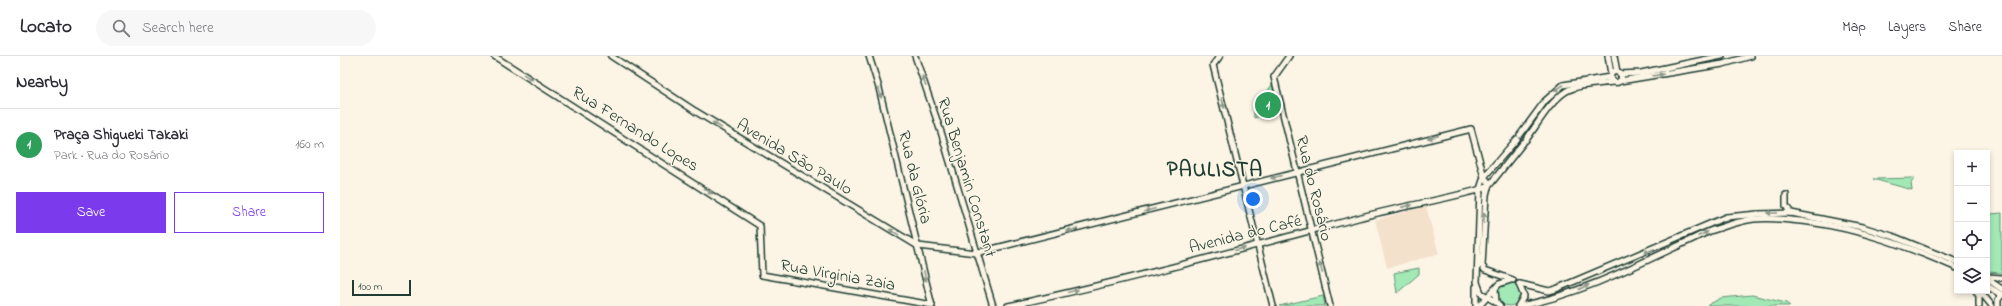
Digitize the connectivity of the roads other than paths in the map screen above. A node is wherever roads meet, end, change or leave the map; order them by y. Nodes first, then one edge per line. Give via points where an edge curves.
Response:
1 (494, 56) edge
2 (611, 56) edge
3 (869, 56) edge
4 (915, 56) edge
5 (1220, 56) edge
6 (1289, 56) edge
7 (1608, 56) edge
8 (1614, 56) edge
9 (1722, 56) edge
10 (1751, 56) edge
11 (1619, 73) junction
12 (1611, 76) junction
13 (1620, 81) junction
14 (1613, 82) junction
15 (1518, 137) junction
16 (1524, 142) junction
17 (1296, 172) junction
18 (1484, 177) junction
19 (1489, 185) junction
20 (1243, 186) junction
21 (1480, 189) junction
22 (1786, 195) dead end
23 (1791, 213) junction
24 (1311, 230) junction
25 (1258, 245) junction
26 (918, 246) junction
27 (976, 253) junction
28 (1954, 261) edge
29 (1954, 267) edge
30 (762, 275) joint
31 (1990, 278) edge
32 (2002, 278) edge
33 (1513, 280) junction
34 (1990, 280) edge
35 (1477, 282) junction
36 (1520, 284) junction
37 (1495, 288) junction
38 (1990, 288) edge
39 (2002, 289) edge
40 (1978, 294) edge
41 (1982, 294) edge
42 (2002, 294) edge
43 (1487, 297) junction
44 (1998, 300) junction
45 (1496, 302) junction
46 (932, 306) edge
47 (993, 306) edge
48 (1008, 306) edge
49 (1273, 306) edge
50 (1330, 306) edge
51 (1476, 306) edge
52 (1479, 306) edge
53 (1500, 306) edge
54 (1519, 306) edge
55 (1979, 306) edge
56 (1992, 306) edge
57 (1998, 306) edge

1 -> 30 street, Rua Fernando Lopes via 664,162 760,226
26 -> 2 street, Avenida São Paulo via 695,111
3 -> 26 street, Rua da Glória
27 -> 4 street, Rua Benjamin Constant via 942,135
5 -> 20 street via 1214,65
6 - 17 street, Rua do Rosário via 1274,77
7 - 12 street
8 - 11 street
9 - 11 street via 1641,73
13 -> 10 street via 1723,64
11 - 12 street
11 - 13 street
12 - 14 street
12 -> 15 street via 1563,85 1544,101
13 - 14 street
14 - 16 street via 1566,91
15 - 16 street via 1518,143
15 - 18 street
16 - 19 street
18 -> 17 street via 1471,128
17 -> 20 street
17 - 24 street, Rua do Rosário
18 - 19 street
18 - 21 street
19 - 21 street, Avenida do Café
33 -> 19 street via 1485,270 1482,264 1486,195
20 - 25 street
20 -> 27 street
24 -> 21 street, Avenida do Café
21 - 35 street
22 - 23 street via 1786,206
23 - 28 street via 1869,229
23 -> 36 street via 1726,218 1556,290 1549,291
24 - 25 street, Avenida do Café
50 -> 24 street, Rua do Rosário
48 -> 25 street, Avenida do Café
25 - 49 street
26 - 27 street, Avenida São Paulo
26 -> 46 street, Rua da Glória
27 - 47 street, Rua Benjamin Constant
54 -> 29 street via 1572,293 1710,231 1755,219 1789,219 1857,230
30 - 46 street, Rua Virginia Zaia
31 - 32 street
33 - 36 street
33 - 37 street via 1503,281
34 - 39 street
35 - 43 street via 1481,293
35 - 51 street
36 - 54 street via 1524,296
37 - 43 street
37 - 45 street
38 - 42 street
40 - 55 street
41 - 56 street
42 - 44 street
43 - 45 street
43 - 52 street
44 - 56 street
44 - 57 street
45 - 53 street

